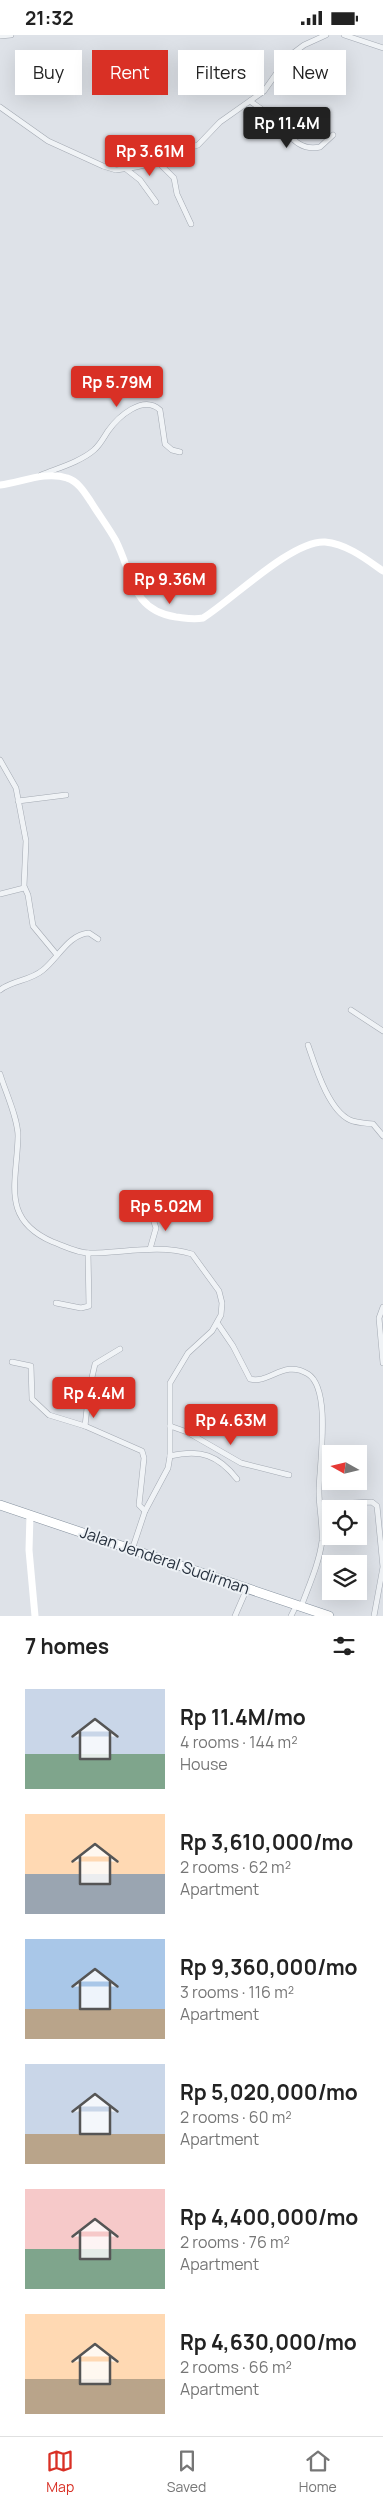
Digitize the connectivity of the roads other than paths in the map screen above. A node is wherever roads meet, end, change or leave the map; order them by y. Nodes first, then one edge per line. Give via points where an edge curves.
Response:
1 (10, 35) edge
2 (326, 35) edge
3 (344, 35) edge
4 (0, 36) edge
5 (353, 36) edge
6 (383, 48) edge
7 (250, 101) junction
8 (0, 107) edge
9 (333, 135) dead end
10 (158, 162) junction
11 (126, 169) junction
12 (156, 202) dead end
13 (191, 225) dead end
14 (180, 452) dead end
15 (41, 475) junction
16 (0, 485) edge
17 (383, 571) edge
18 (0, 760) edge
19 (66, 795) dead end
20 (18, 801) junction
21 (24, 888) junction
22 (0, 894) edge
23 (98, 939) dead end
24 (57, 955) junction
25 (0, 990) edge
26 (351, 1010) dead end
27 (383, 1031) edge
28 (308, 1045) dead end
29 (0, 1074) edge
30 (383, 1136) edge
31 (152, 1216) dead end
32 (150, 1249) junction
33 (88, 1253) junction
34 (56, 1303) dead end
35 (383, 1307) edge
36 (218, 1324) junction
37 (120, 1349) dead end
38 (12, 1362) dead end
39 (383, 1363) edge
40 (85, 1426) junction
41 (170, 1426) junction
42 (170, 1456) junction
43 (290, 1475) dead end
44 (237, 1479) dead end
45 (367, 1502) edge
46 (0, 1505) edge
47 (0, 1510) edge
48 (145, 1511) junction
49 (31, 1518) junction
50 (114, 1546) junction
51 (132, 1550) junction
52 (245, 1593) junction
53 (296, 1611) edge
54 (35, 1616) edge
55 (235, 1616) edge
56 (313, 1616) edge
57 (329, 1616) edge
58 (374, 1616) edge

1 - 4 street
2 - 7 street via 288,57 271,84
3 - 5 street
5 - 6 street
7 - 9 street via 276,120 293,141 302,145 320,147
7 - 10 street via 220,122 198,145 170,154
8 - 11 street via 48,141 103,166
10 - 11 street
10 - 13 street via 174,178 177,194
11 - 12 street via 140,180
14 - 15 street via 165,444 160,410 143,405 117,421 95,450
15 - 16 street via 27,481
15 - 17 street via 69,478 79,485 116,541 141,599 149,608 164,614 192,619 202,617 297,550 316,543 336,544
18 - 20 street via 14,784
19 - 20 street
20 - 21 street via 26,841
21 - 22 street
21 - 24 street via 33,926
23 - 24 street via 89,933 78,935
24 - 25 street via 35,975
26 - 27 street
28 - 30 street via 323,1087 343,1115 351,1121 373,1124
29 - 33 street via 18,1132 13,1168 16,1210 24,1225 36,1234
31 - 32 street via 156,1229
32 - 33 street
32 - 36 street via 194,1256 219,1291 222,1303
33 - 34 street via 89,1306 81,1308
35 - 39 street via 379,1318
36 - 41 street via 188,1353 173,1377
36 - 53 street via 250,1379 258,1380 289,1369 307,1373 317,1385 322,1422 319,1493 322,1530 318,1562
37 - 40 street via 94,1364
38 - 40 street via 31,1366 32,1399 43,1411
40 - 48 street via 142,1451 139,1505
41 - 42 street
41 - 43 street via 241,1463
42 - 44 street via 190,1451 201,1453 222,1463
42 - 48 street via 164,1477
45 - 58 street via 377,1506 382,1567
46 - 49 highway, Jalan Jenderal Sudirman
47 - 49 highway, Jalan Jenderal Sudirman
48 - 51 street
49 - 50 highway, Jalan Jenderal Sudirman
49 - 54 street
50 - 51 highway, Jalan Jenderal Sudirman
50 - 52 highway, Jalan Jenderal Sudirman
51 - 53 highway, Jalan Jenderal Sudirman
52 - 53 highway, Jalan Jenderal Sudirman
52 - 55 street
53 - 56 highway, Jalan Jenderal Sudirman
53 - 57 highway, Jalan Jenderal Sudirman

